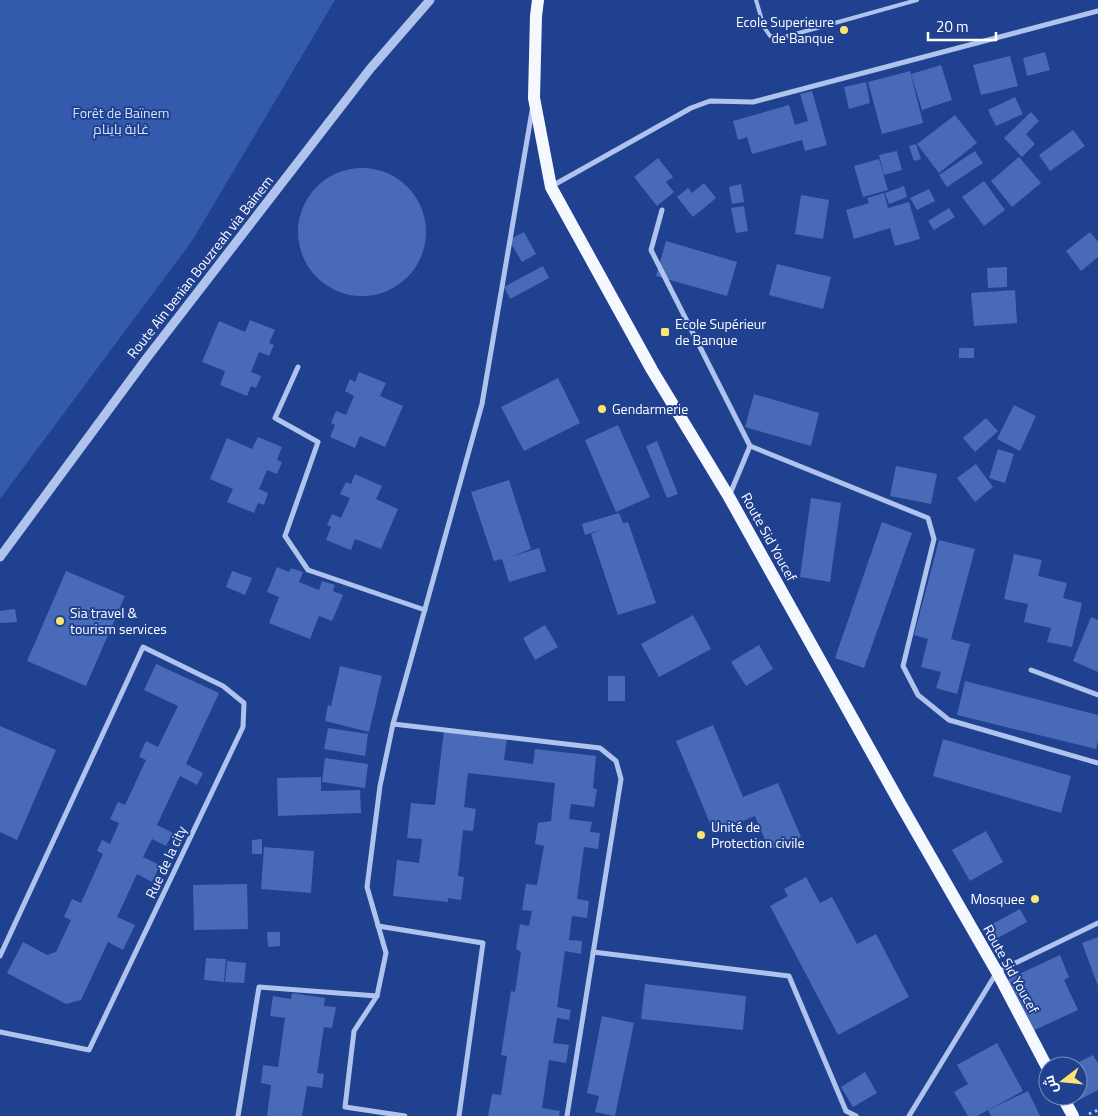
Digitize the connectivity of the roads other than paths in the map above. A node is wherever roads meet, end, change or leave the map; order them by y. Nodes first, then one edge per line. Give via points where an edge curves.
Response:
1 (430, 0) edge
2 (538, 0) edge
3 (756, 0) edge
4 (917, 0) edge
5 (1098, 11) edge
6 (534, 98) junction
7 (551, 186) junction
8 (662, 210) dead end
9 (298, 367) dead end
10 (750, 446) junction
11 (729, 497) junction
12 (0, 556) edge
13 (425, 610) junction
14 (1031, 670) dead end
15 (1098, 695) edge
16 (393, 724) junction
17 (1098, 763) edge
18 (1098, 923) edge
19 (378, 926) junction
20 (593, 952) junction
21 (0, 956) edge
22 (997, 972) junction
23 (377, 996) junction
24 (0, 1032) edge
25 (1041, 1056) edge
26 (238, 1116) edge
27 (406, 1116) edge
28 (459, 1116) edge
29 (567, 1116) edge
30 (856, 1116) edge
31 (909, 1116) edge

1 - 12 street, Route Ain benian Bouzreah via Bainem via 370,70 146,358
2 - 6 main road, Route Sid Youcef
3 - 4 lane via 764,27 770,36 781,38
5 - 7 street via 752,102 710,101 691,108
6 - 7 main road, Route Sid Youcef
6 - 13 street via 482,404
7 - 11 main road, Route Sid Youcef via 652,370
8 - 10 street via 651,250
9 - 13 street via 274,418 318,442 286,536 308,570
10 - 11 street
10 - 17 street via 928,518 934,539 903,666 918,695 949,720
11 - 22 main road, Route Sid Youcef
13 - 16 street
14 - 15 street
16 - 19 street via 380,786 367,887
16 - 20 street via 600,748 616,761 621,779
18 - 22 street
19 - 23 street via 386,953
19 - 28 street via 483,942
20 - 29 street
20 - 30 street via 789,976 846,1111
21 - 24 street, Rue de la city via 143,647 223,686 244,703 243,727 89,1050
22 - 25 main road, Route Sid Youcef
22 - 31 street
23 - 26 street via 259,987
23 - 27 street via 354,1031 345,1107

